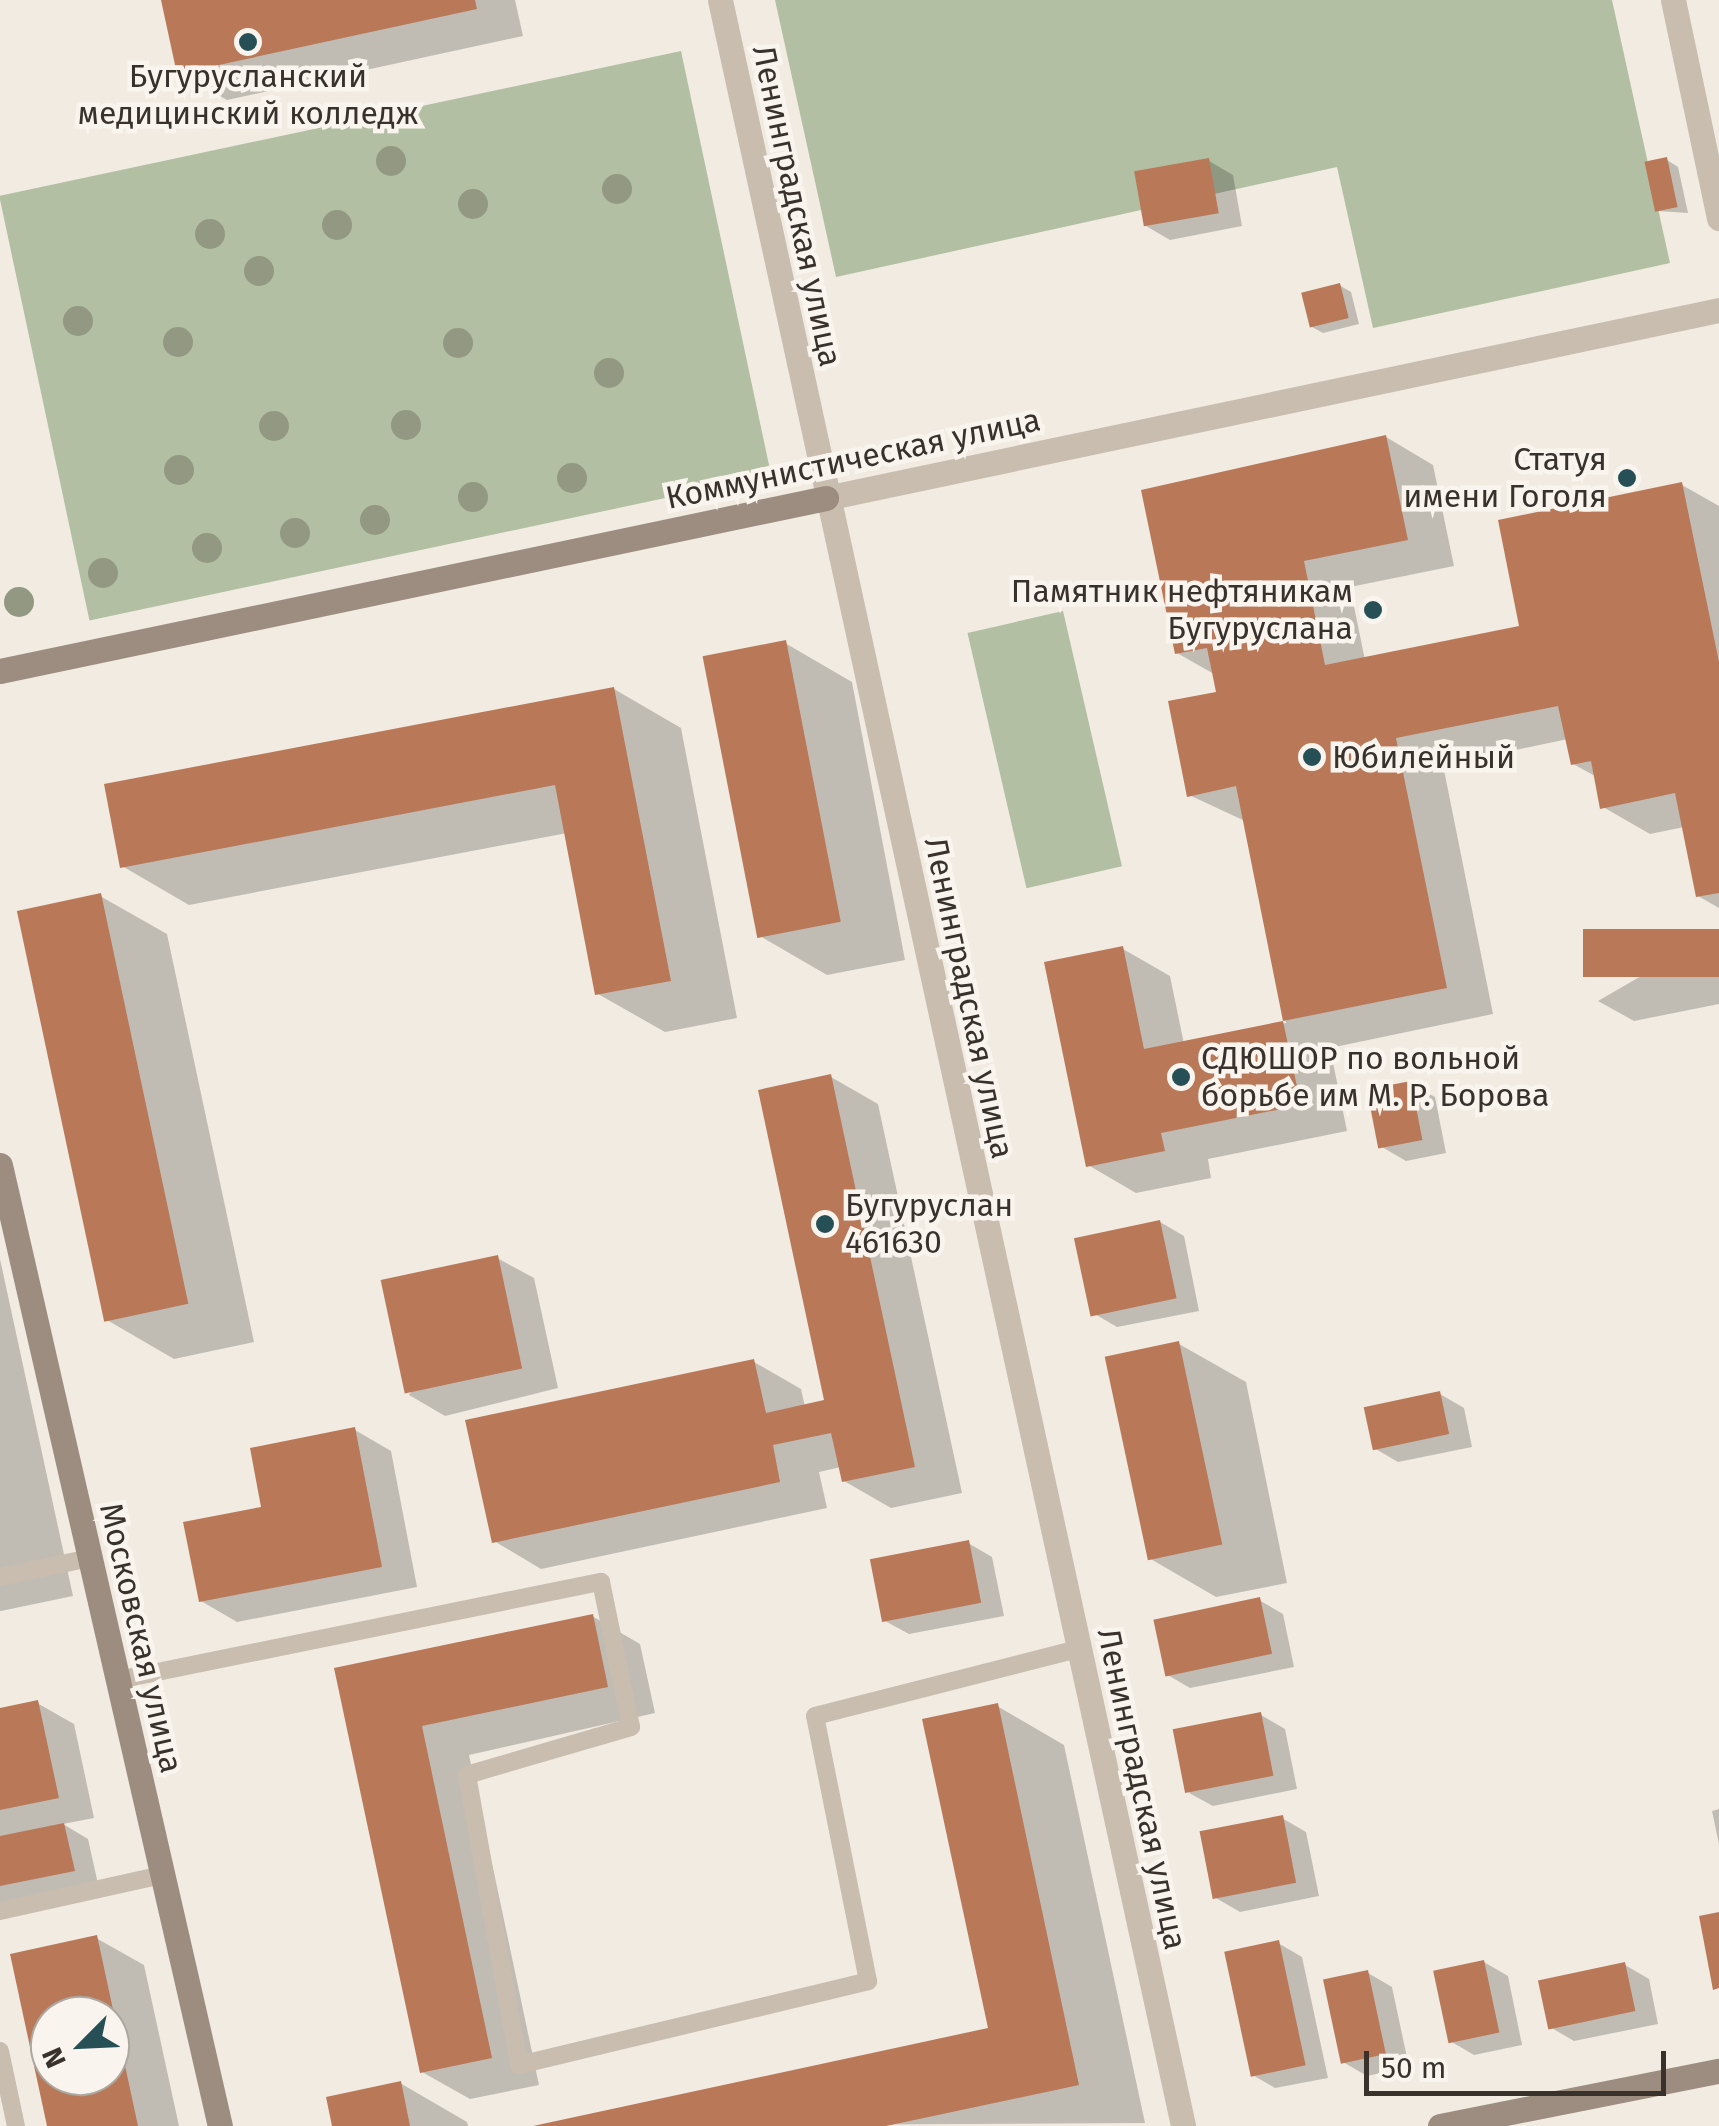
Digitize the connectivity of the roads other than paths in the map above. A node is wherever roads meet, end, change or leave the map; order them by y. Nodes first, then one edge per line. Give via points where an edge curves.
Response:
1 (720, 0) edge
2 (1673, 0) edge
3 (1719, 218) edge
4 (1719, 310) edge
5 (826, 498) junction
6 (0, 670) edge
7 (0, 1165) edge
8 (90, 1558) junction
9 (0, 1577) edge
10 (1078, 1649) junction
11 (118, 1680) junction
12 (162, 1875) junction
13 (0, 1911) edge
14 (0, 2051) edge
15 (1719, 2071) edge
16 (16, 2126) edge
17 (220, 2126) edge
18 (1183, 2126) edge
19 (1440, 2126) edge

1 - 5 street, Ленинградская улица
2 - 3 street
4 - 5 street, Коммунистическая улица
5 - 6 street, Коммунистическая улица
5 - 10 street, Ленинградская улица
7 - 8 street, Московская улица
8 - 9 lane
8 - 11 street, Московская улица
10 - 11 lane via 815,1716 868,1981 519,2065 467,1775 631,1727 600,1582
10 - 18 street, Ленинградская улица
11 - 12 street, Московская улица
12 - 13 lane
12 - 17 street, Московская улица
14 - 16 lane
15 - 19 street

